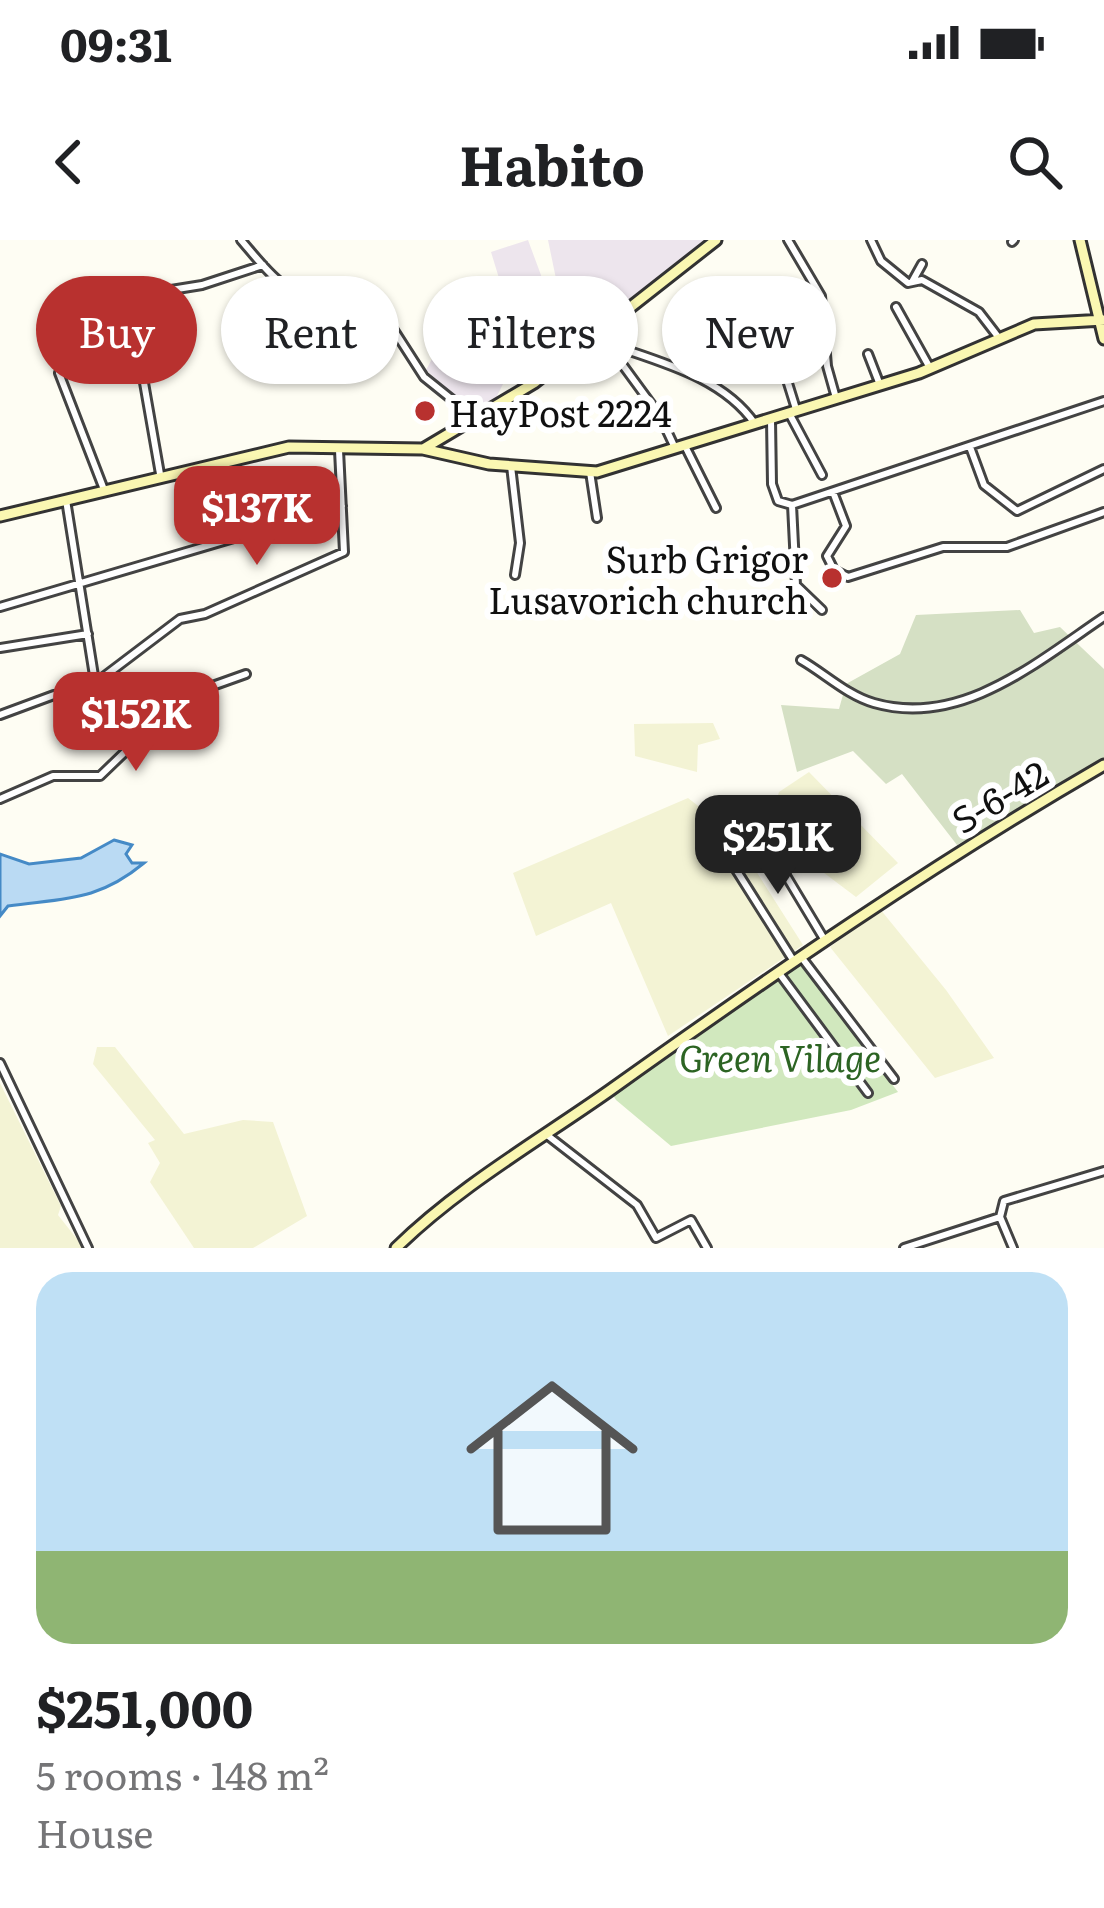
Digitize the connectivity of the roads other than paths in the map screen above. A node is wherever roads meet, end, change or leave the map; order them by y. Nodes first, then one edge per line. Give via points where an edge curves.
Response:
1 (241, 240) edge
2 (716, 240) edge
3 (788, 240) edge
4 (871, 240) edge
5 (1080, 240) edge
6 (922, 264) dead end
7 (262, 266) junction
8 (912, 282) junction
9 (197, 286) edge
10 (638, 303) edge
11 (896, 307) dead end
12 (1101, 320) edge
13 (999, 338) junction
14 (1104, 339) edge
15 (638, 354) edge
16 (868, 354) dead end
17 (930, 368) junction
18 (63, 384) edge
19 (144, 384) edge
20 (528, 384) edge
21 (637, 384) edge
22 (786, 384) edge
23 (880, 385) junction
24 (836, 398) junction
25 (1104, 400) edge
26 (793, 412) junction
27 (477, 420) junction
28 (771, 420) junction
29 (755, 425) junction
30 (339, 447) junction
31 (970, 447) junction
32 (423, 448) junction
33 (681, 449) junction
34 (511, 466) junction
35 (1104, 469) edge
36 (590, 472) junction
37 (160, 474) junction
38 (822, 475) dead end
39 (103, 488) junction
40 (833, 492) junction
41 (65, 496) junction
42 (792, 505) junction
43 (343, 506) junction
44 (716, 508) dead end
45 (1104, 512) edge
46 (0, 516) edge
47 (597, 518) dead end
48 (515, 575) dead end
49 (82, 585) junction
50 (0, 607) edge
51 (822, 610) dead end
52 (1104, 617) edge
53 (88, 634) junction
54 (0, 648) edge
55 (801, 660) dead end
56 (246, 674) dead end
57 (95, 684) junction
58 (0, 715) edge
59 (1104, 764) edge
60 (0, 800) edge
61 (773, 854) dead end
62 (728, 857) dead end
63 (824, 939) junction
64 (796, 958) junction
65 (777, 970) junction
66 (0, 1063) edge
67 (894, 1079) dead end
68 (868, 1093) dead end
69 (547, 1135) junction
70 (1104, 1171) edge
71 (1000, 1217) junction
72 (88, 1248) edge
73 (396, 1248) edge
74 (707, 1248) edge
75 (904, 1248) edge
76 (1013, 1248) edge

1 - 7 street
2 - 10 street
3 - 24 street via 821,296
4 - 8 street via 881,261
5 - 12 street
6 - 8 street
7 - 9 street
7 - 27 street via 310,299 379,307 424,377
8 - 13 street via 979,312
11 - 17 street
12 - 13 street via 1034,324
12 - 14 street
13 - 17 street
15 - 29 street via 739,401
16 - 23 street
17 - 23 street
18 - 39 street
19 - 37 street
20 - 27 street
21 - 33 street
22 - 26 street
23 - 24 street
24 - 26 street
25 - 31 street
26 - 28 street
26 - 38 street
27 - 32 street
28 - 29 street
28 - 42 street via 772,484 778,501
29 - 33 street
30 - 32 street
30 - 37 street via 252,452
30 - 43 street
31 - 35 street via 984,485 1021,510
31 - 40 street
32 - 34 street
33 - 36 street
33 - 44 street
34 - 36 street
34 - 48 street via 520,543
36 - 47 street
37 - 39 street
39 - 41 street
40 - 42 street
40 - 45 street via 846,526 829,550 834,570 848,577 944,547 1007,547
41 - 46 street
41 - 49 street
42 - 51 street via 796,585
43 - 49 street
43 - 57 street via 344,552 180,619
49 - 50 street
49 - 53 street
52 - 55 street via 998,686 932,709 871,702
53 - 54 street
53 - 57 street
56 - 60 street via 204,689 155,723 100,776 53,776
57 - 58 street
59 - 63 street, Տ-6-42 / Տ-6-42
61 - 63 street
62 - 64 street
63 - 64 street, Տ-6-42
64 - 65 street, Տ-6-42
64 - 67 street
65 - 68 street
65 - 69 street, Տ-6-42
66 - 72 street
69 - 73 street, Տ-6-42
69 - 74 street via 637,1205 656,1238 691,1220
70 - 71 street via 1004,1201
71 - 75 street
71 - 76 street

